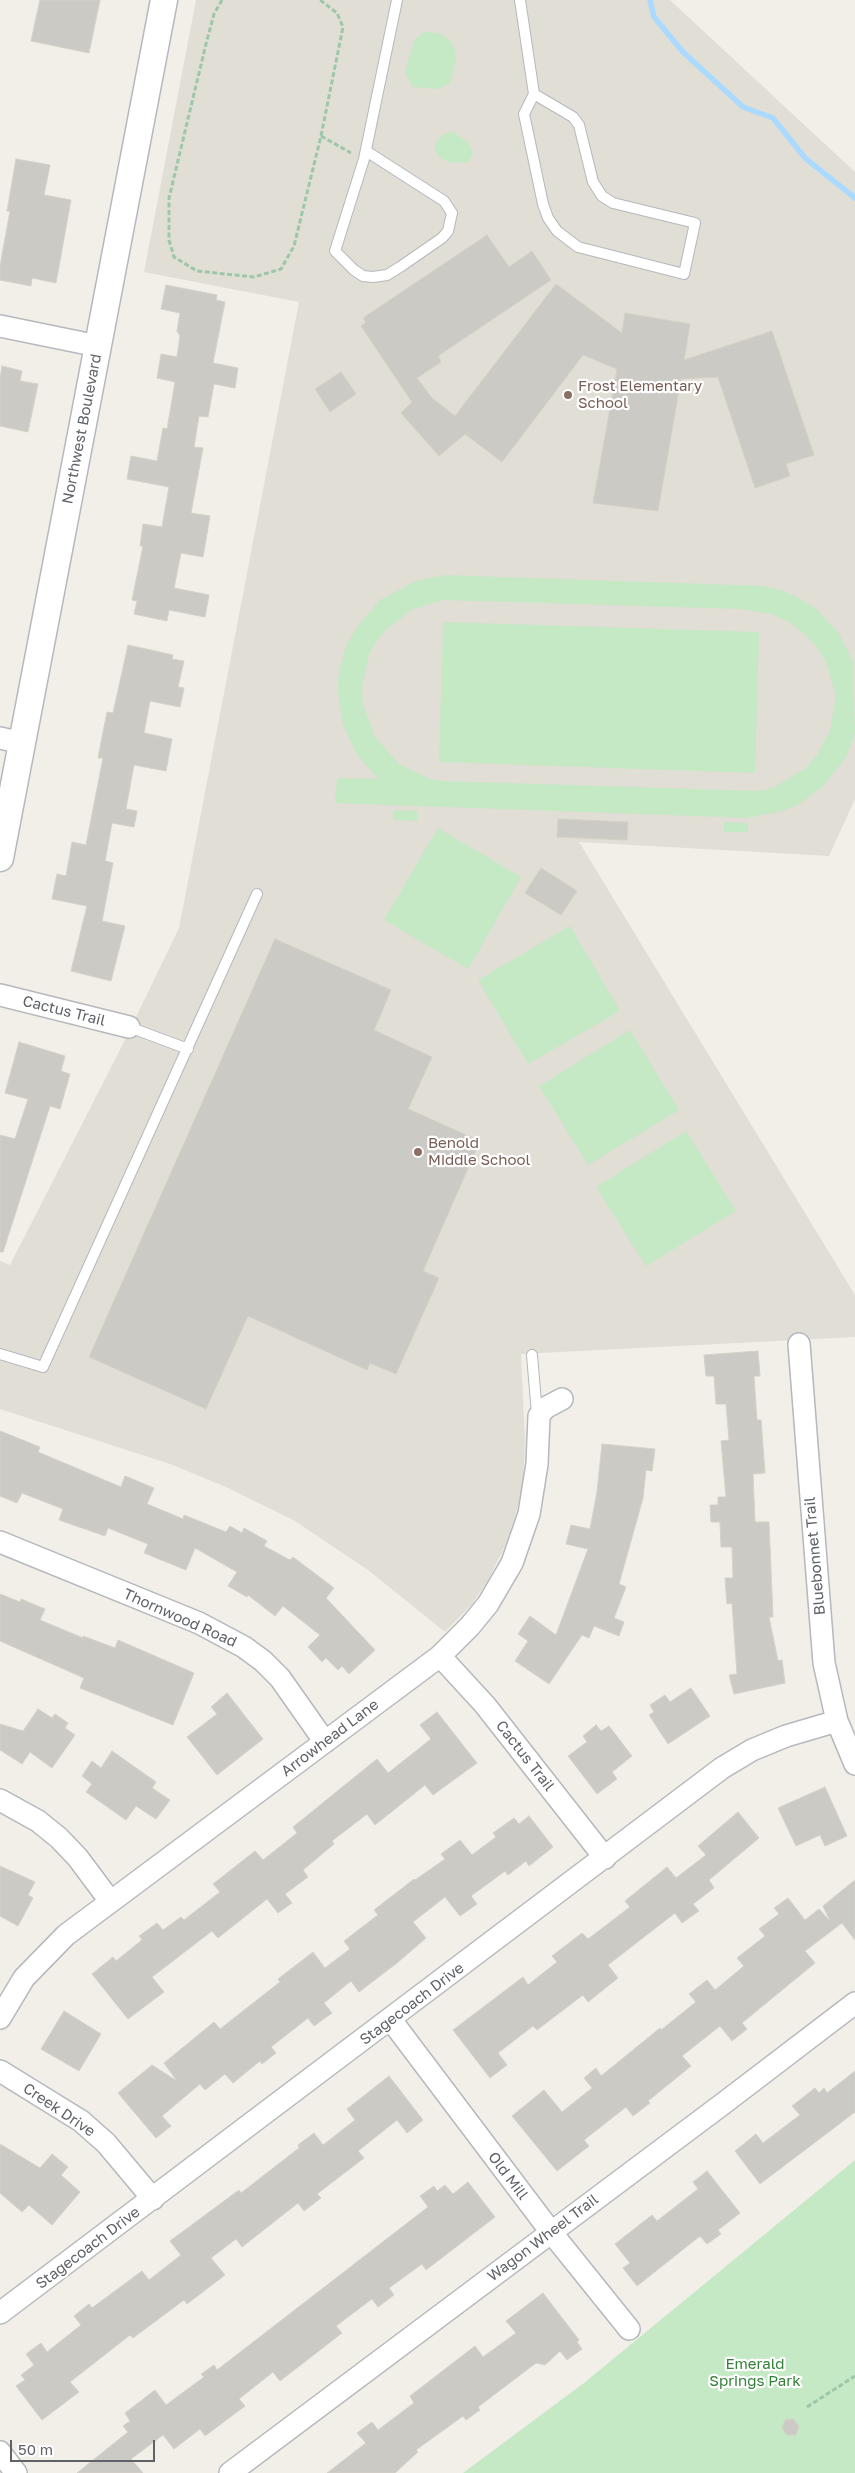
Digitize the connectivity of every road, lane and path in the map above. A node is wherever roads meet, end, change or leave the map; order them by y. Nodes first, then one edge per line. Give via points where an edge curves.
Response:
1 (164, 0) edge
2 (222, 0) edge
3 (320, 0) edge
4 (397, 0) edge
5 (520, 0) edge
6 (534, 94) junction
7 (321, 136) junction
8 (365, 155) junction
9 (0, 326) edge
10 (98, 346) junction
11 (11, 741) edge
12 (0, 858) edge
13 (258, 894) dead end
14 (0, 995) edge
15 (129, 1027) joint
16 (188, 1049) junction
17 (799, 1344) dead end
18 (0, 1354) edge
19 (532, 1355) dead end
20 (562, 1399) dead end
21 (537, 1422) junction
22 (0, 1542) edge
23 (440, 1656) junction
24 (837, 1721) junction
25 (326, 1742) junction
26 (855, 1764) edge
27 (0, 1800) edge
28 (605, 1858) junction
29 (110, 1901) junction
30 (855, 2003) edge
31 (0, 2018) edge
32 (391, 2020) junction
33 (0, 2071) edge
34 (153, 2199) junction
35 (551, 2232) junction
36 (0, 2313) edge
37 (628, 2329) dead end
38 (855, 2376) edge
39 (807, 2407) dead end
40 (0, 2452) edge
41 (16, 2473) edge
42 (230, 2473) edge

1 - 10 street, Northwest Boulevard
2 - 7 path via 214,14 169,198 169,240 174,257 197,271 254,277 280,269 294,246
3 - 7 path via 337,13 343,27
4 - 8 lane
5 - 6 lane
6 - 6 lane via 524,114 543,204 557,231 569,242 590,252 684,274 695,222 613,203 602,196 593,182 580,125 573,117
7 - 8 path
8 - 8 lane via 335,251 354,270 363,276 373,277 387,275 442,238 448,230 452,213 444,201
9 - 10 street
10 - 11 street, Northwest Boulevard
11 - 12 street, Northwest Boulevard
13 - 16 lane
14 - 15 street, Cactus Trail
15 - 16 lane
16 - 18 lane via 43,1367
17 - 24 street, Bluebonnet Trail via 824,1663
19 - 21 lane
20 - 21 street via 545,1408
21 - 23 street, Arrowhead Lane via 534,1489 512,1562 488,1604
22 - 25 street, Thornwood Road via 199,1623 244,1647 280,1678
23 - 25 street, Arrowhead Lane
23 - 28 street, Cactus Trail via 485,1705
24 - 26 street, Bluebonnet Trail
24 - 28 street, Stagecoach Drive via 752,1750 722,1768
25 - 29 street, Arrowhead Lane
27 - 29 street via 38,1821 59,1838
28 - 32 street, Stagecoach Drive
29 - 31 street, Arrowhead Lane via 50,1949 24,1978
30 - 35 street, Wagon Wheel Trail
32 - 34 street, Stagecoach Drive
32 - 35 street, Old Mill
33 - 34 street, Creek Drive via 81,2120 106,2143
34 - 36 street, Stagecoach Drive
35 - 37 street, Old Mill
35 - 42 street, Wagon Wheel Trail
38 - 39 path
40 - 41 street

